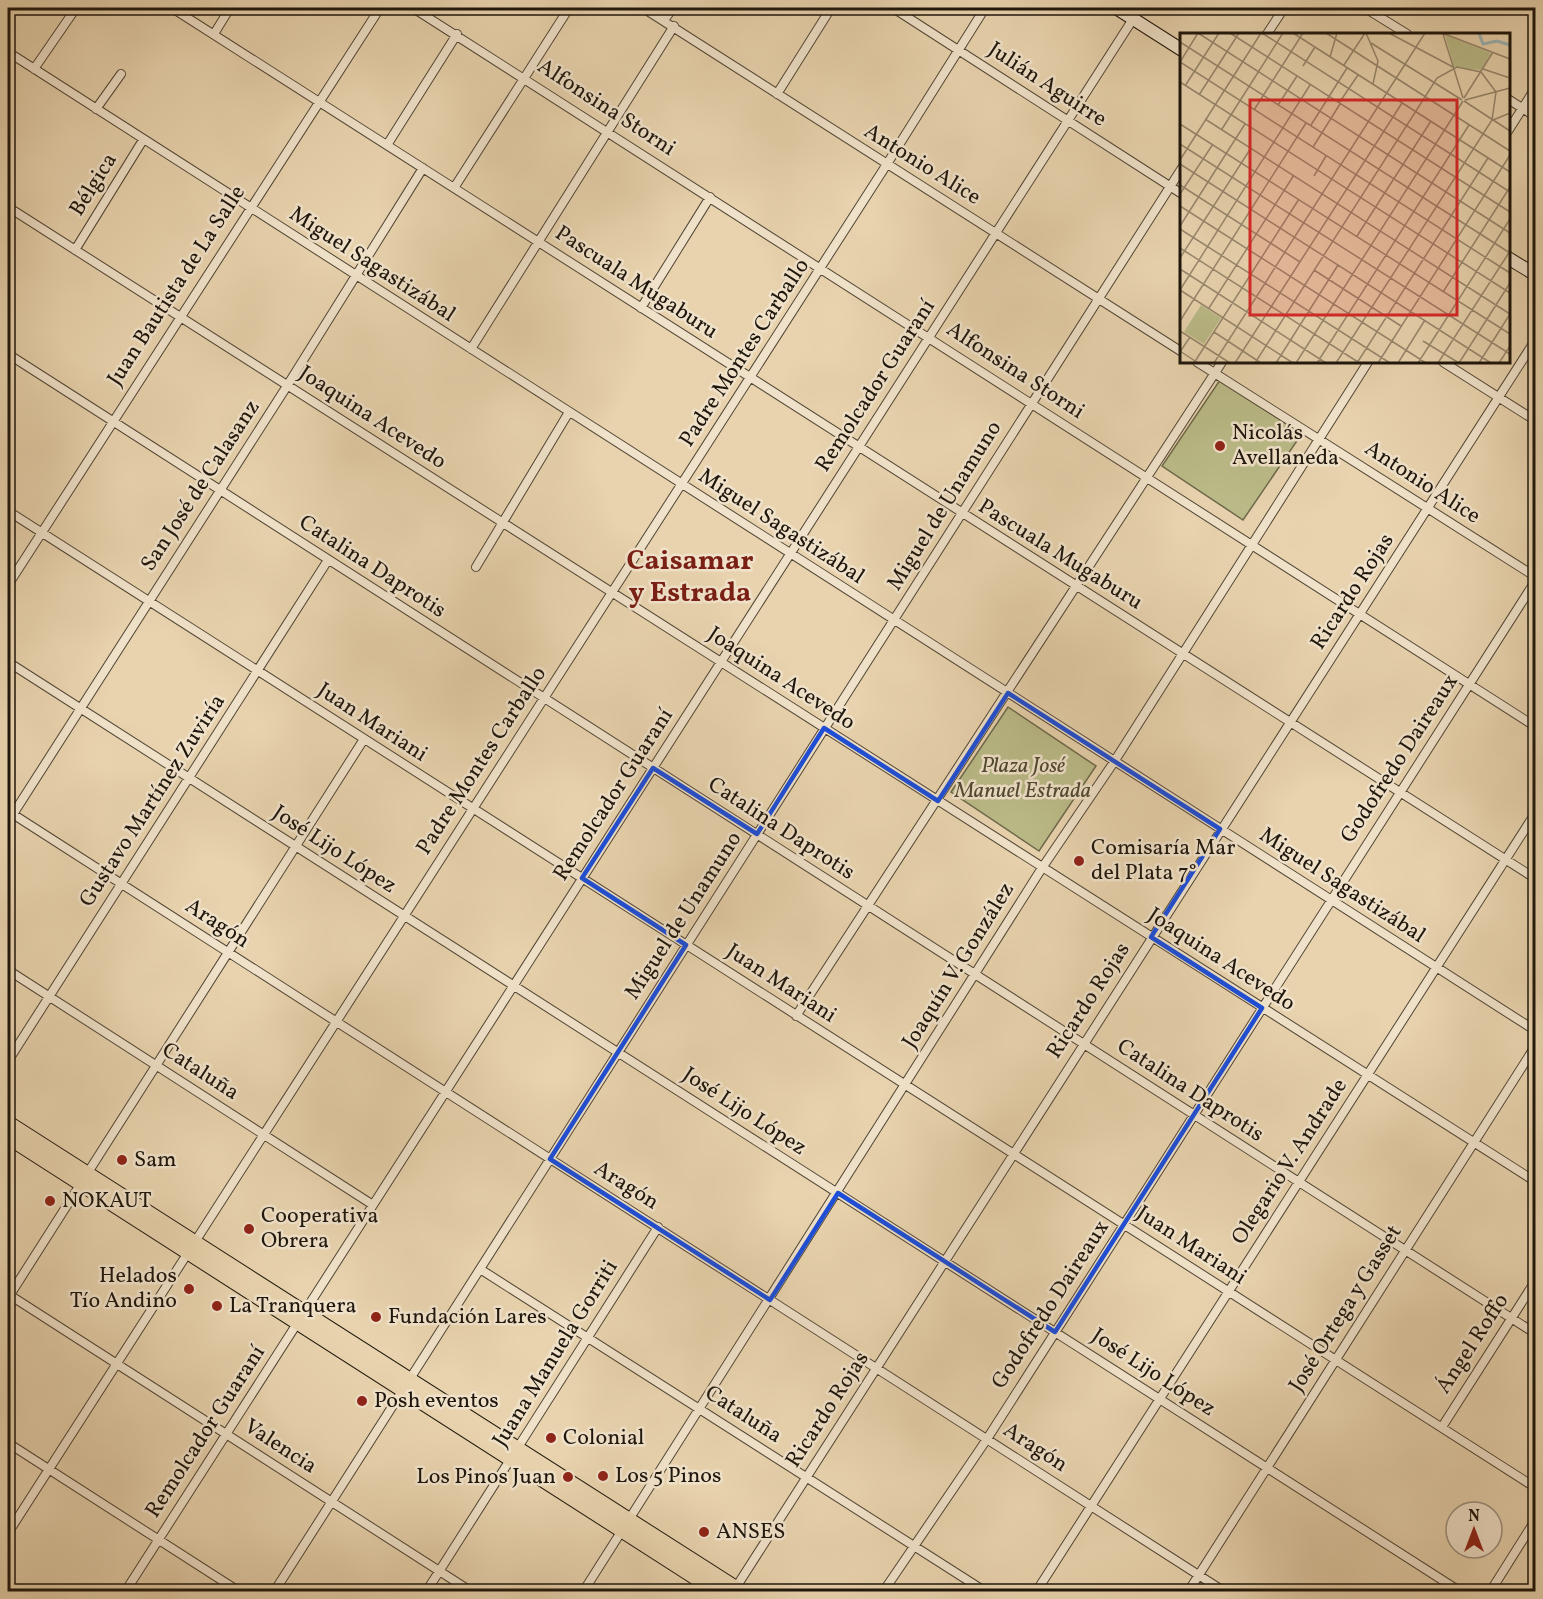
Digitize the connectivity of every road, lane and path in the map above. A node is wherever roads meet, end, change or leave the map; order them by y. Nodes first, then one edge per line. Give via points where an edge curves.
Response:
1 (76, 8) edge
2 (172, 8) edge
3 (230, 8) edge
4 (380, 8) edge
5 (413, 8) edge
6 (569, 8) edge
7 (643, 8) edge
8 (673, 8) edge
9 (831, 8) edge
10 (893, 8) edge
11 (985, 8) edge
12 (1116, 8) edge
13 (1284, 8) edge
14 (1365, 8) edge
15 (1133, 19) junction
16 (664, 20) junction
17 (674, 26) junction
18 (1268, 33) edge
19 (1405, 33) edge
20 (214, 34) junction
21 (457, 34) junction
22 (1180, 49) edge
23 (960, 50) junction
24 (8, 52) edge
25 (34, 69) junction
26 (121, 74) dead end
27 (524, 78) junction
28 (1536, 87) edge
29 (777, 94) junction
30 (1510, 100) edge
31 (318, 101) junction
32 (1522, 108) junction
33 (96, 109) junction
34 (1536, 117) edge
35 (1068, 121) junction
36 (1510, 129) edge
37 (607, 131) junction
38 (143, 140) junction
39 (387, 145) junction
40 (887, 164) junction
41 (423, 168) junction
42 (1180, 171) edge
43 (1170, 186) junction
44 (454, 188) junction
45 (1180, 193) edge
46 (710, 197) junction
47 (8, 207) edge
48 (249, 207) junction
49 (996, 233) junction
50 (538, 242) junction
51 (75, 250) junction
52 (1510, 259) edge
53 (821, 268) junction
54 (355, 275) junction
55 (1536, 275) edge
56 (1098, 299) junction
57 (641, 308) junction
58 (179, 316) junction
59 (929, 337) junction
60 (1536, 339) edge
61 (471, 349) junction
62 (1180, 351) edge
63 (8, 354) edge
64 (1199, 363) edge
65 (1221, 363) edge
66 (1367, 363) edge
67 (1445, 363) edge
68 (1215, 373) junction
69 (750, 378) junction
70 (287, 386) junction
71 (1498, 397) junction
72 (1032, 403) junction
73 (568, 412) junction
74 (112, 421) junction
75 (1536, 422) edge
76 (1320, 438) junction
77 (859, 447) junction
78 (1148, 478) junction
79 (682, 484) junction
80 (219, 490) junction
81 (1428, 509) junction
82 (8, 511) edge
83 (961, 513) junction
84 (502, 523) junction
85 (41, 532) junction
86 (1250, 546) junction
87 (790, 554) junction
88 (328, 560) junction
89 (476, 567) dead end
90 (1536, 578) edge
91 (8, 585) edge
92 (1076, 587) junction
93 (612, 593) junction
94 (148, 601) junction
95 (1360, 614) junction
96 (894, 620) junction
97 (1182, 654) junction
98 (8, 662) edge
99 (721, 662) junction
100 (257, 671) junction
101 (1469, 684) junction
102 (1008, 693) junction
103 (544, 698) junction
104 (80, 708) junction
105 (1289, 722) junction
106 (1536, 727) edge
107 (824, 728) junction
108 (364, 739) junction
109 (1114, 762) junction
110 (653, 768) junction
111 (189, 778) junction
112 (1400, 793) junction
113 (938, 801) junction
114 (473, 809) junction
115 (1536, 812) edge
116 (9, 816) edge
117 (1220, 829) junction
118 (757, 834) junction
119 (296, 846) junction
120 (1505, 860) junction
121 (1042, 868) junction
122 (582, 878) junction
123 (1536, 879) edge
124 (121, 884) junction
125 (1331, 900) junction
126 (869, 907) junction
127 (404, 916) junction
128 (1151, 937) junction
129 (686, 945) junction
130 (228, 952) junction
131 (1436, 967) junction
132 (8, 970) edge
133 (975, 975) junction
134 (513, 986) junction
135 (48, 997) junction
136 (1262, 1008) junction
137 (796, 1016) junction
138 (336, 1022) junction
139 (1536, 1031) edge
140 (1083, 1044) junction
141 (1536, 1045) edge
142 (618, 1052) junction
143 (8, 1061) edge
144 (156, 1066) junction
145 (1367, 1075) junction
146 (905, 1085) junction
147 (445, 1092) junction
148 (1194, 1115) junction
149 (8, 1123) edge
150 (264, 1135) junction
151 (8, 1137) edge
152 (1473, 1143) junction
153 (1013, 1154) junction
154 (550, 1159) junction
155 (84, 1179) junction
156 (1299, 1182) junction
157 (1536, 1182) edge
158 (838, 1193) junction
159 (373, 1205) junction
160 (1124, 1225) junction
161 (658, 1227) junction
162 (191, 1247) junction
163 (1405, 1250) junction
164 (944, 1261) junction
165 (480, 1269) junction
166 (1536, 1280) edge
167 (1228, 1292) junction
168 (8, 1296) edge
169 (770, 1300) junction
170 (301, 1317) junction
171 (1511, 1318) junction
172 (1055, 1332) junction
173 (1536, 1334) edge
174 (588, 1337) junction
175 (1335, 1360) junction
176 (116, 1364) junction
177 (876, 1368) junction
178 (406, 1385) junction
179 (1160, 1399) junction
180 (700, 1409) junction
181 (1442, 1427) junction
182 (226, 1434) junction
183 (987, 1439) junction
184 (8, 1443) edge
185 (514, 1454) junction
186 (1267, 1467) junction
187 (49, 1469) junction
188 (806, 1477) junction
189 (1536, 1488) edge
190 (332, 1502) junction
191 (1091, 1506) junction
192 (1536, 1520) edge
193 (625, 1525) junction
194 (8, 1533) edge
195 (159, 1539) junction
196 (914, 1545) junction
197 (440, 1571) junction
198 (1199, 1574) junction
199 (737, 1590) edge
200 (125, 1592) edge
201 (240, 1592) edge
202 (274, 1592) edge
203 (426, 1592) edge
204 (472, 1592) edge
205 (583, 1592) edge
206 (718, 1592) edge
207 (883, 1592) edge
208 (986, 1592) edge
209 (1036, 1592) edge
210 (1188, 1592) edge
211 (1225, 1592) edge
212 (1461, 1592) edge
213 (1490, 1592) edge

1 - 25 street
2 - 20 street, Pascuala Mugaburu
3 - 20 street
4 - 31 street, Juan Bautista de La Salle
5 - 21 street, Alfonsina Storni
6 - 27 street
7 - 16 street, Antonio Alice
8 - 16 street
9 - 29 street
10 - 23 street, Julián Aguirre
11 - 23 street, Padre Montes Carballo
12 - 15 main road
13 - 18 street
14 - 19 street
15 - 22 main road
15 - 35 street, Remolcador Guaraní
16 - 17 street, Antonio Alice
17 - 29 street, Antonio Alice
17 - 37 street
20 - 31 street, Pascuala Mugaburu
21 - 27 street, Alfonsina Storni
21 - 39 street
23 - 35 street, Julián Aguirre
23 - 40 street, Padre Montes Carballo
24 - 25 street, Miguel Sagastizábal
25 - 33 street, Miguel Sagastizábal
26 - 33 street
27 - 37 street, Alfonsina Storni
27 - 44 street
28 - 32 street
29 - 40 street, Antonio Alice
30 - 32 street
31 - 39 street, Pascuala Mugaburu
31 - 48 street, Juan Bautista de La Salle
32 - 34 street
32 - 36 street
33 - 38 street, Miguel Sagastizábal
35 - 43 street, Julián Aguirre
35 - 49 street, Remolcador Guaraní
37 - 46 street, Alfonsina Storni
37 - 50 street
38 - 48 street, Miguel Sagastizábal
38 - 51 street, Bélgica
39 - 41 street, Pascuala Mugaburu
40 - 49 street, Antonio Alice
40 - 53 street, Padre Montes Carballo
41 - 44 street, Pascuala Mugaburu
41 - 54 street, San José de Calasanz
42 - 43 street, Miguel de Unamuno
43 - 45 street, Julián Aguirre
43 - 56 street, Miguel de Unamuno
44 - 50 street, Pascuala Mugaburu
46 - 53 street, Alfonsina Storni
46 - 57 street
47 - 51 street, Joaquina Acevedo
48 - 54 street, Miguel Sagastizábal
48 - 58 street, Juan Bautista de La Salle
49 - 56 street, Antonio Alice
49 - 59 street, Remolcador Guaraní
50 - 57 street, Pascuala Mugaburu
50 - 61 street
51 - 58 street, Joaquina Acevedo
52 - 55 main road
53 - 59 street, Alfonsina Storni
53 - 69 street, Padre Montes Carballo
54 - 61 street, Miguel Sagastizábal
54 - 70 street, San José de Calasanz
56 - 62 street, Antonio Alice
56 - 72 street, Miguel de Unamuno
57 - 69 street, Pascuala Mugaburu
58 - 70 street, Joaquina Acevedo
58 - 74 street, Juan Bautista de La Salle
59 - 72 street, Alfonsina Storni
59 - 77 street, Remolcador Guaraní
60 - 71 street, Ricardo Rojas
61 - 73 street, Miguel Sagastizábal
63 - 74 street, Catalina Daprotis
64 - 68 street, Antonio Alice
65 - 68 street
66 - 76 street, Joaquín V. González
67 - 71 street
68 - 76 street, Antonio Alice
68 - 78 street
69 - 77 street, Pascuala Mugaburu
69 - 79 street, Padre Montes Carballo
70 - 80 street, San José de Calasanz
70 - 84 street, Joaquina Acevedo
71 - 75 street
71 - 81 street, Ricardo Rojas
72 - 78 street, Alfonsina Storni
72 - 83 street, Miguel de Unamuno
73 - 79 street, Miguel Sagastizábal
73 - 84 street
74 - 80 street, Catalina Daprotis
74 - 85 street, Juan Bautista de La Salle
76 - 81 street, Antonio Alice
76 - 86 street, Joaquín V. González
77 - 83 street, Pascuala Mugaburu
77 - 87 street, Remolcador Guaraní
78 - 86 street, Alfonsina Storni
78 - 92 street
79 - 87 street, Miguel Sagastizábal
79 - 93 street, Padre Montes Carballo
80 - 88 street, Catalina Daprotis
80 - 94 street, San José de Calasanz
81 - 90 street, Antonio Alice
81 - 95 street, Ricardo Rojas
82 - 85 street, Juan Mariani
83 - 92 street, Pascuala Mugaburu
83 - 96 street, Miguel de Unamuno
84 - 89 street
84 - 93 street, Joaquina Acevedo
85 - 91 street, Juan Bautista de La Salle
85 - 94 street, Juan Mariani
86 - 95 street, Alfonsina Storni
86 - 97 street, Joaquín V. González
87 - 96 street, Miguel Sagastizábal
87 - 99 street, Remolcador Guaraní
88 - 100 street, Gustavo Martínez Zuviría
88 - 103 street, Catalina Daprotis
90 - 101 street, Godofredo Daireaux
92 - 97 street, Pascuala Mugaburu
92 - 102 street
93 - 99 street, Joaquina Acevedo
93 - 103 street, Padre Montes Carballo
94 - 100 street, Juan Mariani
94 - 104 street, San José de Calasanz
95 - 101 street, Alfonsina Storni
95 - 105 street, Ricardo Rojas
96 - 102 street, Miguel Sagastizábal
96 - 107 street, Miguel de Unamuno
97 - 105 street, Pascuala Mugaburu
97 - 109 street, Joaquín V. González
98 - 104 street, José Lijo López
99 - 107 street, Joaquina Acevedo
99 - 110 street, Remolcador Guaraní
100 - 108 street, Juan Mariani
100 - 111 street, Gustavo Martínez Zuviría
101 - 106 street, Alfonsina Storni
101 - 112 street, Godofredo Daireaux
102 - 109 street, Miguel Sagastizábal
102 - 113 street
103 - 110 street, Catalina Daprotis
103 - 114 street, Padre Montes Carballo
104 - 111 street, José Lijo López
104 - 116 street, San José de Calasanz
105 - 112 street, Pascuala Mugaburu
105 - 117 street, Ricardo Rojas
107 - 113 street, Joaquina Acevedo
107 - 118 street, Miguel de Unamuno
108 - 114 street, Juan Mariani
108 - 119 street
109 - 117 street, Miguel Sagastizábal
109 - 121 street, Joaquín V. González
110 - 118 street, Catalina Daprotis
110 - 122 street, Remolcador Guaraní
111 - 119 street, José Lijo López
111 - 124 street, Gustavo Martínez Zuviría
112 - 120 street, Pascuala Mugaburu
112 - 125 street, Godofredo Daireaux
113 - 121 street, Joaquina Acevedo
113 - 126 street
114 - 122 street, Juan Mariani
114 - 127 street, Padre Montes Carballo
115 - 120 street, Olegario V. Andrade
116 - 124 street, Aragón
117 - 125 street, Miguel Sagastizábal
117 - 128 street, Ricardo Rojas
118 - 126 street, Catalina Daprotis
118 - 129 street, Miguel de Unamuno
119 - 127 street, José Lijo López
119 - 130 street
120 - 123 street, Pascuala Mugaburu
120 - 131 street, Olegario V. Andrade
121 - 128 street, Joaquina Acevedo
121 - 133 street, Joaquín V. González
122 - 129 street, Juan Mariani
122 - 134 street, Remolcador Guaraní
124 - 130 street, Aragón
124 - 135 street, Gustavo Martínez Zuviría
125 - 131 street, Miguel Sagastizábal
125 - 136 street, Godofredo Daireaux
126 - 133 street, Catalina Daprotis
126 - 137 street
127 - 134 street, José Lijo López
127 - 138 street, Padre Montes Carballo
128 - 136 street, Joaquina Acevedo
128 - 140 street, Ricardo Rojas
129 - 137 street, Juan Mariani
129 - 142 street, Miguel de Unamuno
130 - 138 street, Aragón
130 - 144 street
131 - 139 street, Miguel Sagastizábal
131 - 145 street, Olegario V. Andrade
132 - 135 street, Cataluña
133 - 140 street, Catalina Daprotis
133 - 146 street, Joaquín V. González
134 - 142 street, José Lijo López
134 - 147 street, Remolcador Guaraní
135 - 143 street, Gustavo Martínez Zuviría
135 - 144 street, Cataluña
136 - 145 street, Joaquina Acevedo
136 - 148 street, Godofredo Daireaux
137 - 146 street, Juan Mariani
138 - 147 street, Aragón
138 - 150 street, Padre Montes Carballo
140 - 148 street, Catalina Daprotis
140 - 153 street, Ricardo Rojas
141 - 152 street, José Ortega y Gasset
142 - 154 street, Miguel de Unamuno
142 - 158 street, José Lijo López
144 - 150 street, Cataluña
144 - 155 street
145 - 152 street, Joaquina Acevedo
145 - 156 street, Olegario V. Andrade
146 - 153 street, Juan Mariani
146 - 158 street, Joaquín V. González
147 - 154 street, Aragón
147 - 159 street, Remolcador Guaraní
148 - 156 street, Catalina Daprotis
148 - 160 street, Godofredo Daireaux
149 - 155 main road
150 - 159 street, Cataluña
150 - 162 street, Padre Montes Carballo
151 - 155 main road
152 - 157 street, Joaquina Acevedo
152 - 163 street, José Ortega y Gasset
153 - 160 street, Juan Mariani
153 - 164 street, Ricardo Rojas
154 - 161 street, Aragón
154 - 165 street, Miguel de Unamuno
155 - 162 main road
155 - 168 street
156 - 163 street, Catalina Daprotis
156 - 167 street, Olegario V. Andrade
158 - 164 street, José Lijo López
158 - 169 street, Joaquín V. González
159 - 170 street, Remolcador Guaraní
160 - 167 street, Juan Mariani
160 - 172 street, Godofredo Daireaux
161 - 169 street, Aragón
161 - 174 street, Juana Manuela Gorriti
162 - 170 main road
162 - 176 street, Padre Montes Carballo
163 - 171 street, Catalina Daprotis
163 - 175 street, José Ortega y Gasset
164 - 172 street, José Lijo López
164 - 177 street, Ricardo Rojas
165 - 174 street, Cataluña
165 - 178 street, Miguel de Unamuno
166 - 171 street, Ángel Roffo
167 - 175 street, Juan Mariani
167 - 179 street, Olegario V. Andrade
168 - 176 street, Valencia
169 - 177 street, Aragón
169 - 180 street, Joaquín V. González
170 - 178 main road
170 - 182 street, Remolcador Guaraní
171 - 173 street, Catalina Daprotis
171 - 181 street, Ángel Roffo
172 - 179 street, José Lijo López
172 - 183 street, Godofredo Daireaux
174 - 180 street, Cataluña
174 - 185 street, Juana Manuela Gorriti
175 - 181 street, Juan Mariani
175 - 186 street, José Ortega y Gasset
176 - 182 street, Valencia
176 - 187 street, Padre Montes Carballo
177 - 183 street, Aragón
177 - 188 street, Ricardo Rojas
178 - 185 main road
178 - 190 street, Miguel de Unamuno
179 - 186 street, José Lijo López
179 - 191 street, Olegario V. Andrade
180 - 188 street, Cataluña
180 - 193 street, Joaquín V. González
181 - 189 street, Juan Mariani
182 - 190 street, Valencia
182 - 195 street, Remolcador Guaraní
183 - 191 street, Aragón
183 - 196 street, Godofredo Daireaux
184 - 187 street
185 - 193 main road
185 - 197 street, Juana Manuela Gorriti
186 - 198 street, José Ortega y Gasset
186 - 212 street, José Lijo López
187 - 194 street, Padre Montes Carballo
187 - 195 street
188 - 196 street, Cataluña
188 - 199 street, Ricardo Rojas
190 - 197 street, Valencia
190 - 202 street, Miguel de Unamuno
191 - 198 street, Aragón
191 - 209 street, Olegario V. Andrade
192 - 213 street
193 - 199 main road
193 - 205 street, Joaquín V. González
193 - 206 main road
195 - 200 street, Remolcador Guaraní
195 - 201 street
196 - 207 street, Godofredo Daireaux
196 - 208 street, Cataluña
197 - 203 street, Juana Manuela Gorriti
197 - 204 street, Valencia
198 - 210 street, José Ortega y Gasset
198 - 211 street, Aragón

